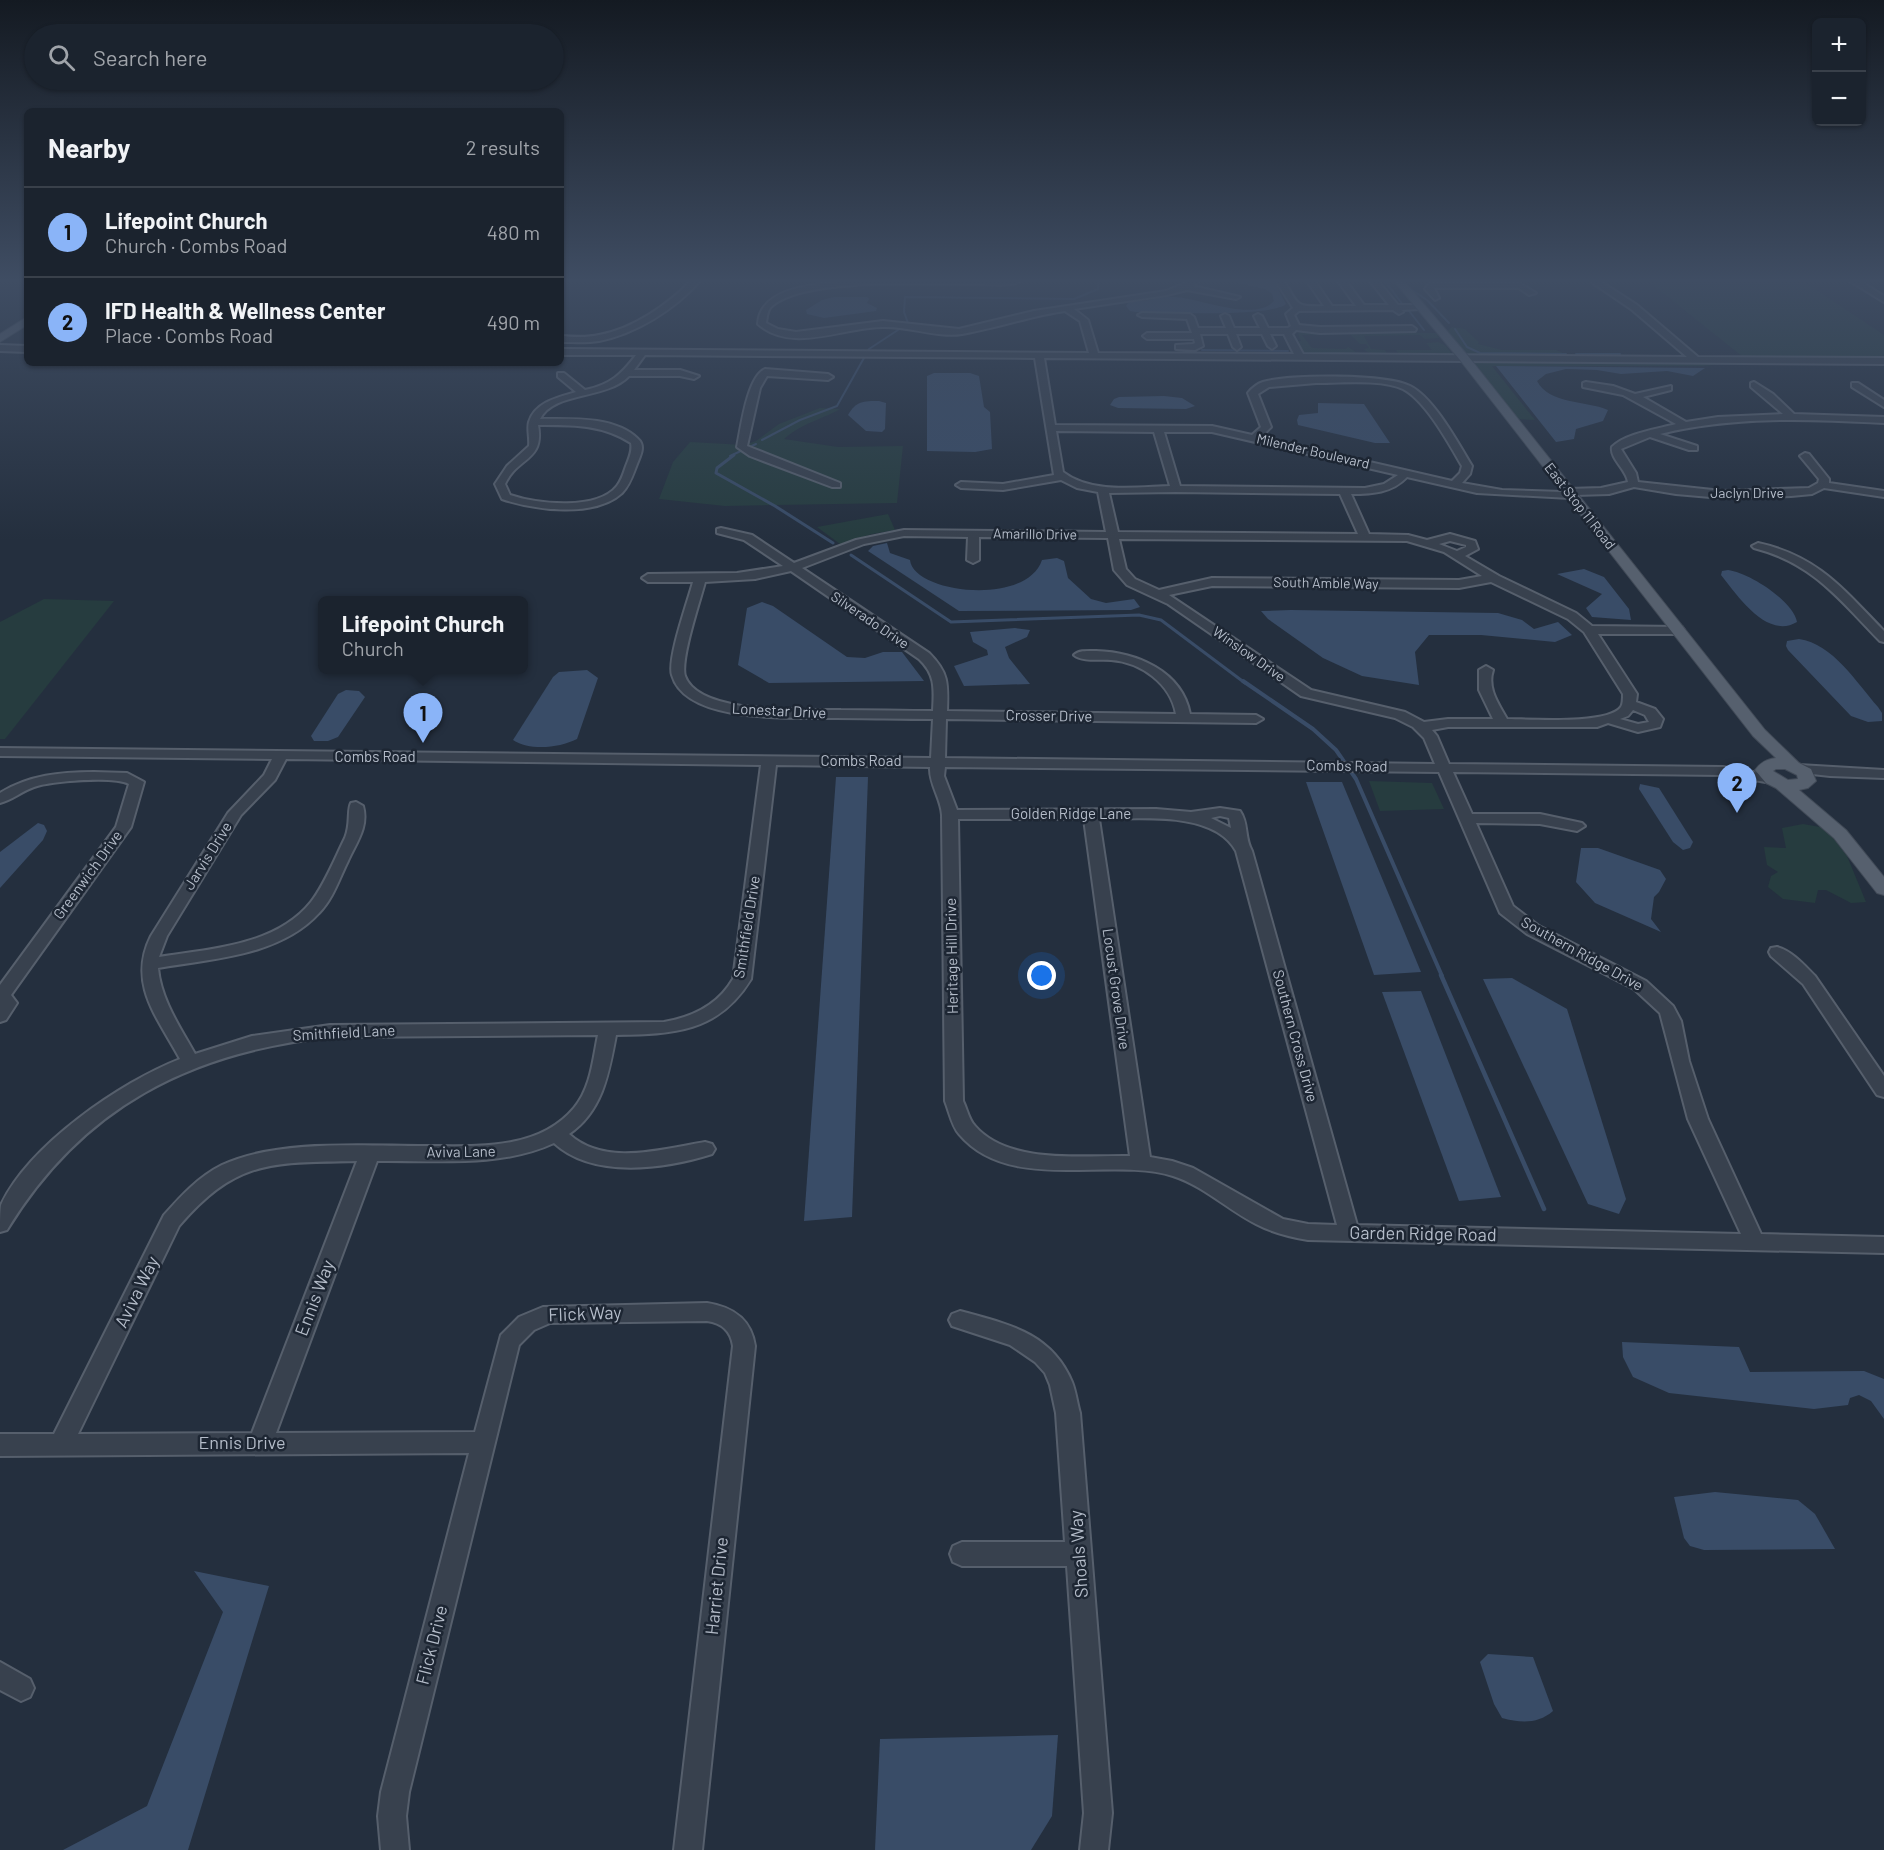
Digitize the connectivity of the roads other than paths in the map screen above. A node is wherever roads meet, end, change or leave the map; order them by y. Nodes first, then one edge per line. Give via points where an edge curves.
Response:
1 (620, 367) edge
2 (630, 367) edge
3 (763, 367) edge
4 (1041, 367) edge
5 (1471, 367) edge
6 (625, 373) junction
7 (765, 373) junction
8 (561, 375) dead end
9 (694, 376) dead end
10 (828, 377) dead end
11 (1586, 385) dead end
12 (1754, 385) dead end
13 (1855, 386) dead end
14 (1668, 388) dead end
15 (583, 393) junction
16 (1637, 396) junction
17 (1884, 404) edge
18 (1790, 416) junction
19 (1884, 420) edge
20 (534, 422) junction
21 (1685, 425) junction
22 (1052, 428) junction
23 (1158, 428) junction
24 (1648, 433) junction
25 (1256, 438) junction
26 (1694, 448) dead end
27 (1805, 456) dead end
28 (1406, 472) junction
29 (1062, 477) junction
30 (1456, 483) junction
31 (1633, 484) junction
32 (836, 485) dead end
33 (961, 485) dead end
34 (1823, 485) junction
35 (1103, 489) junction
36 (1176, 489) junction
37 (1344, 491) junction
38 (1569, 492) junction
39 (1884, 494) edge
40 (721, 531) dead end
41 (974, 533) junction
42 (1112, 534) junction
43 (1365, 537) junction
44 (1429, 543) junction
45 (1758, 546) dead end
46 (1457, 555) junction
47 (974, 560) dead end
48 (792, 567) junction
49 (648, 578) dead end
50 (700, 578) junction
51 (1493, 578) junction
52 (1159, 594) junction
53 (1866, 621) junction
54 (1884, 621) edge
55 (1588, 630) junction
56 (1678, 630) junction
57 (1884, 638) edge
58 (1080, 655) dead end
59 (1486, 670) dead end
60 (1627, 708) junction
61 (841, 714) joint
62 (940, 715) junction
63 (1184, 718) junction
64 (1256, 719) dead end
65 (1610, 719) junction
66 (1503, 723) junction
67 (1422, 727) junction
68 (1759, 734) junction
69 (0, 752) edge
70 (111, 753) junction
71 (281, 756) junction
72 (769, 761) junction
73 (937, 761) junction
74 (1443, 767) junction
75 (1772, 773) junction
76 (1884, 774) edge
77 (1801, 775) junction
78 (93, 776) junction
79 (0, 799) edge
80 (356, 806) dead end
81 (950, 814) junction
82 (1091, 814) junction
83 (1191, 816) joint
84 (1465, 818) junction
85 (1576, 826) dead end
86 (1840, 834) junction
87 (1884, 889) edge
88 (1777, 952) dead end
89 (149, 964) junction
90 (1, 996) edge
91 (0, 1016) edge
92 (608, 1029) junction
93 (191, 1062) junction
94 (1884, 1090) edge
95 (556, 1133) junction
96 (982, 1143) joint
97 (705, 1149) dead end
98 (370, 1154) junction
99 (1141, 1164) junction
100 (242, 1165) joint
101 (2, 1219) edge
102 (1349, 1232) junction
103 (1755, 1242) junction
104 (1884, 1245) edge
105 (960, 1320) dead end
106 (736, 1324) joint
107 (483, 1442) junction
108 (260, 1443) junction
109 (0, 1445) edge
110 (61, 1445) junction
111 (962, 1554) dead end
112 (1078, 1554) junction
113 (395, 1850) edge
114 (688, 1850) edge
115 (1094, 1850) edge

1 - 6 street
2 - 6 street
3 - 7 street
4 - 22 street
5 - 38 main road, East Stop 11 Road
6 - 9 street
6 - 15 street via 615,383
7 - 10 street
7 - 32 street via 755,388 742,442 745,449
8 - 15 street
11 - 16 street
12 - 18 street
13 - 17 street
14 - 16 street
15 - 20 street via 546,407 538,412
16 - 21 street
18 - 19 street
18 - 21 street
20 - 20 street via 537,438 533,449 502,478 500,484 506,497 557,506 593,502 618,492 637,452 635,441 603,426
21 - 24 street
22 - 23 street, Milender Boulevard
22 - 29 street
23 - 25 street, Milender Boulevard via 1212,429
23 - 36 street
24 - 26 street
24 - 31 street via 1616,449 1633,471
25 - 28 street, Milender Boulevard
25 - 30 street via 1266,427 1253,393 1265,385 1368,382 1405,386 1418,395 1467,466
27 - 34 street via 1823,476
28 - 30 street, Milender Boulevard
28 - 37 street via 1389,487
29 - 33 street via 1003,487
29 - 35 street
30 - 38 street, Milender Boulevard via 1502,493
31 - 34 street, Jaclyn Drive via 1692,493 1803,493
31 - 38 street, Milender Boulevard via 1605,492
34 - 39 street
35 - 36 street
35 - 42 street, Winslow Drive
36 - 37 street
37 - 43 street
38 - 56 main road, East Stop 11 Road
40 - 48 street, Silverado Drive via 748,537
41 - 42 street, Amarillo Drive
41 - 47 street
41 - 48 street, Amarillo Drive via 884,535
42 - 43 street, Amarillo Drive
42 - 52 street, Winslow Drive via 1122,574
43 - 44 street, Amarillo Drive
44 - 46 street, Amarillo Drive
44 - 46 street, Amarillo Drive via 1450,537 1471,543 1472,549
45 - 53 street via 1786,553 1820,574
46 - 51 street
48 - 50 street, Amarillo Drive via 754,575
48 - 62 street, Silverado Drive via 930,661 941,682
49 - 50 street, Amarillo Drive
50 - 61 street, Lonestar Drive via 677,668 684,685 713,703 753,712
51 - 52 street, South Amble Way via 1464,584 1212,582
51 - 55 street via 1566,612
52 - 67 street, Winslow Drive via 1306,693 1395,713
53 - 54 street
53 - 57 street
55 - 56 street
55 - 60 street via 1629,690
56 - 68 main road, East Stop 11 Road
58 - 63 street via 1123,656 1145,665 1177,690
59 - 66 street via 1484,686
60 - 65 street
60 - 65 street via 1653,715 1656,721 1651,726 1632,728
61 - 62 street, Crosser Drive
62 - 63 street, Crosser Drive
62 - 73 street, Silverado Drive
63 - 64 street, Crosser Drive
65 - 66 street via 1582,724
66 - 67 street
67 - 74 street
68 - 75 main road, East Stop 11 Road via 1757,738 1767,750
68 - 77 main road, East Stop 11 Road
69 - 70 street, Combs Road
70 - 71 street, Combs Road
70 - 78 street
71 - 72 street, Combs Road
71 - 89 street, Jarvis Drive via 270,777 235,813 159,936
72 - 73 street, Combs Road
72 - 92 street, Smithfield Drive via 743,973 736,991 719,1008 686,1023 664,1028
73 - 74 street, Combs Road
73 - 81 street, Heritage Hill Drive via 937,776
74 - 75 street, Combs Road
74 - 84 street, Southern Ridge Drive
75 - 77 main road
75 - 86 main road, East Stop 11 Road
76 - 77 street
77 - 86 main road, East Stop 11 Road via 1810,798 1833,820
78 - 79 street via 44,778
78 - 90 street, Greenwich Drive via 127,777 136,782 123,826
80 - 89 street via 356,828 317,906 300,923 254,944
81 - 82 street, Golden Ridge Lane
81 - 96 street, Heritage Hill Drive via 954,1101 964,1127
82 - 83 street, Golden Ridge Lane
82 - 99 street, Locust Grove Drive
83 - 102 street, Southern Cross Drive via 1238,840 1244,851
84 - 85 street via 1540,819
84 - 103 street, Southern Ridge Drive via 1509,912 1533,930 1640,985 1666,1011 1698,1119
86 - 87 main road, East Stop 11 Road
88 - 94 street via 1809,980
89 - 93 street via 152,987
90 - 91 street, Greenwich Drive via 8,1003
92 - 93 street, Smithfield Lane via 317,1031 255,1042
92 - 95 street, Aviva Lane via 590,1100 580,1114
93 - 101 street, Smithfield Lane via 125,1096 81,1128 32,1176
95 - 97 street via 578,1151 610,1160
95 - 98 street, Aviva Lane via 503,1152
96 - 99 street, Garden Ridge Road via 1017,1159
98 - 100 street, Aviva Lane via 281,1155
98 - 108 street, Ennis Way
99 - 102 street, Garden Ridge Road via 1174,1169 1198,1179 1278,1226 1308,1232
100 - 110 street, Aviva Way via 195,1193 171,1221
102 - 103 street, Garden Ridge Road
103 - 104 street, Garden Ridge Road
105 - 112 street, Shoals Way via 1023,1339 1047,1357 1060,1380 1068,1413
106 - 107 street, Flick Way via 720,1314 706,1312 557,1313 533,1319 517,1330 509,1342
106 - 114 street, Harriet Drive via 744,1346
107 - 108 street, Ennis Drive
107 - 113 street, Flick Drive via 395,1792
108 - 110 street, Ennis Drive
109 - 110 street, Ennis Drive
111 - 112 street
112 - 115 street, Shoals Way via 1098,1814

